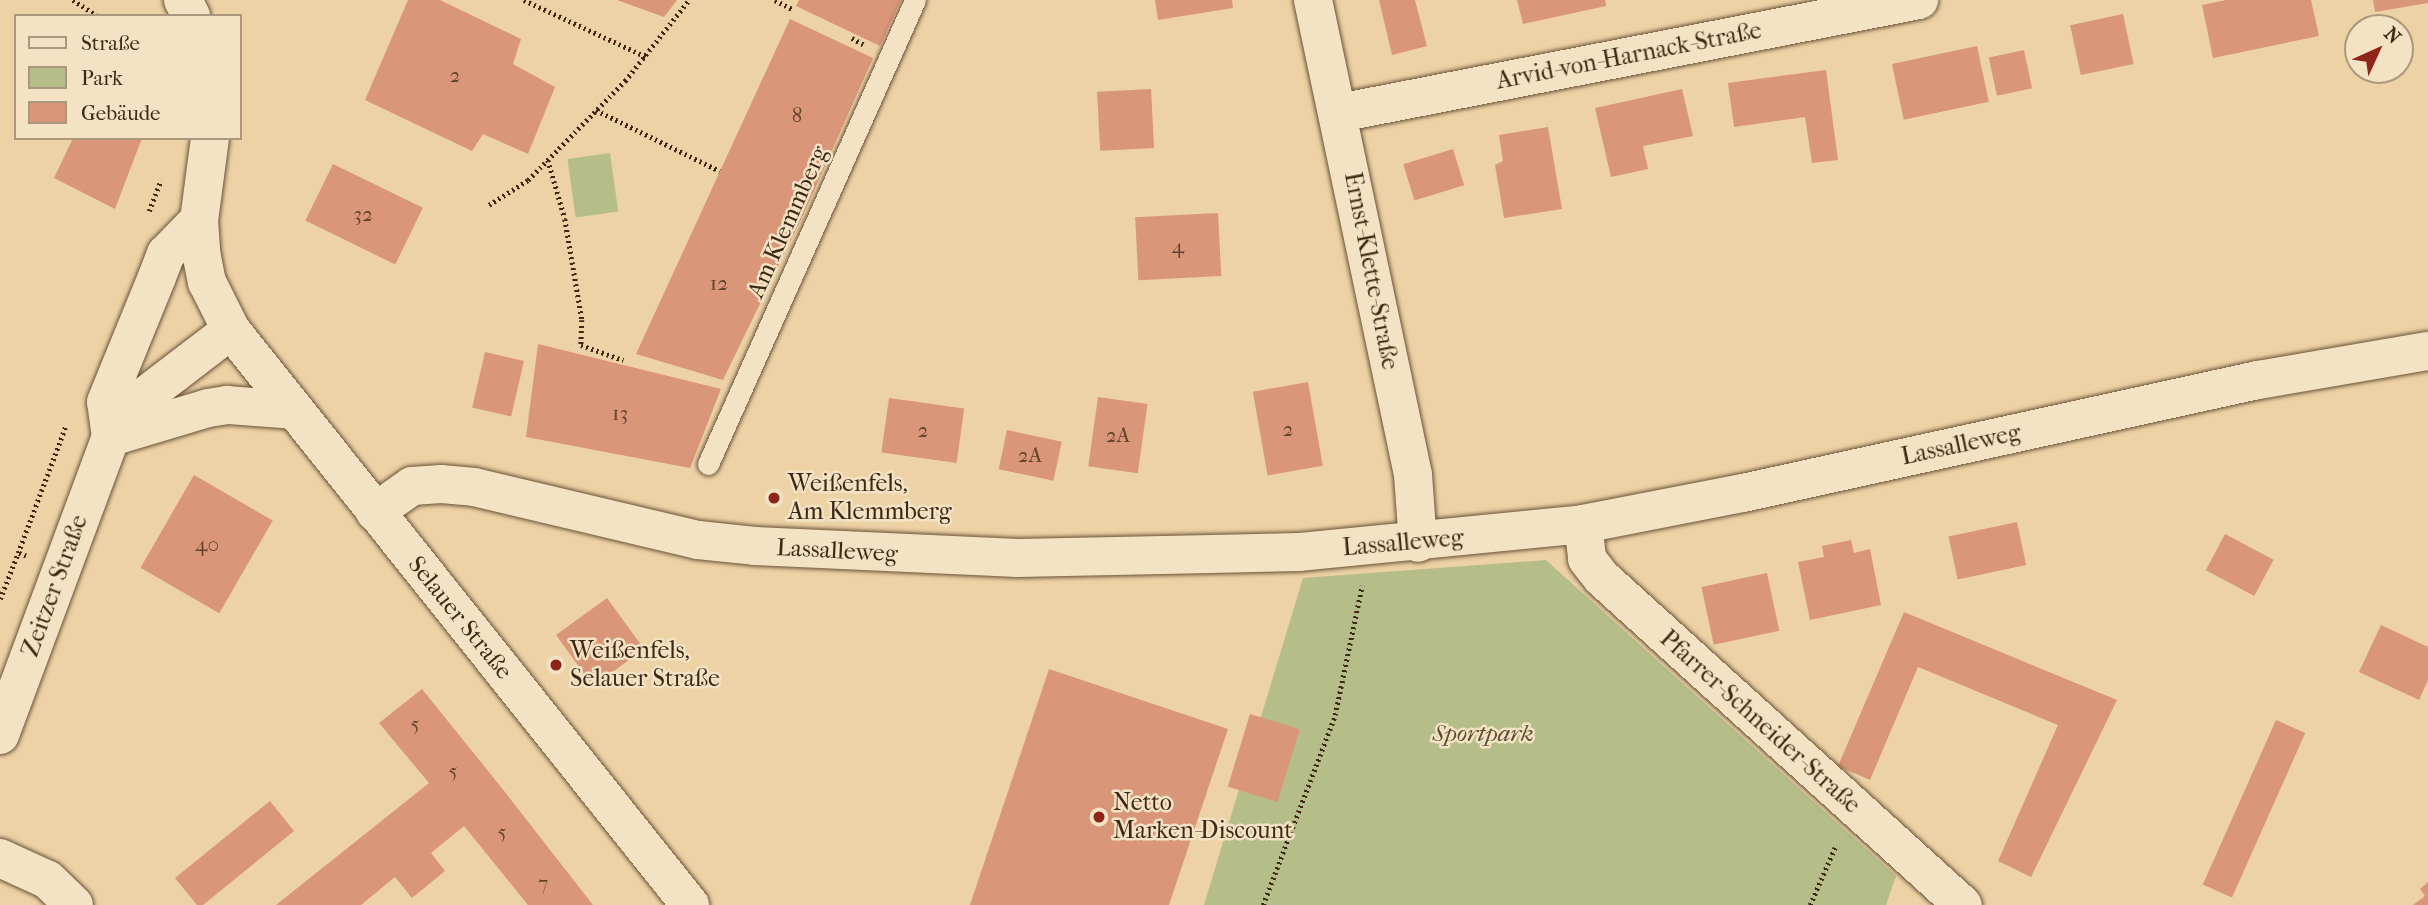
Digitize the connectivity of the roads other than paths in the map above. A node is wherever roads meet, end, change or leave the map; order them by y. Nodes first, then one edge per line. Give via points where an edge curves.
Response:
1 (915, 0) edge
2 (1313, 0) edge
3 (1919, 0) edge
4 (1339, 113) junction
5 (210, 140) edge
6 (199, 220) junction
7 (231, 330) junction
8 (2428, 351) edge
9 (294, 410) junction
10 (111, 437) junction
11 (708, 464) dead end
12 (375, 512) junction
13 (1583, 524) junction
14 (1418, 543) junction
15 (0, 735) edge
16 (0, 858) edge
17 (74, 905) edge
18 (690, 905) edge
19 (1964, 905) edge

1 - 11 lane, Am Klemmberg
2 - 4 street, Ernst-Klette-Straße
3 - 4 street, Arvid-von-Harnack-Straße
4 - 14 street, Ernst-Klette-Straße via 1413,475
5 - 6 street
6 - 7 street via 207,282
6 - 10 street, Zeitzer Straße via 166,254 106,402
7 - 9 street, Selauer Straße
7 - 10 street, Zeitzer Straße via 133,405
8 - 13 street, Lassalleweg via 2258,380
9 - 10 street via 228,405
9 - 12 street, Selauer Straße
10 - 15 street, Zeitzer Straße
12 - 14 street, Lassalleweg via 412,486 442,484 474,487 698,540 907,555 1018,558 1299,552
12 - 18 street, Selauer Straße
13 - 14 street, Lassalleweg
13 - 19 street, Pfarrer-Schneider-Straße via 1587,559 1602,578
16 - 17 street via 48,880

